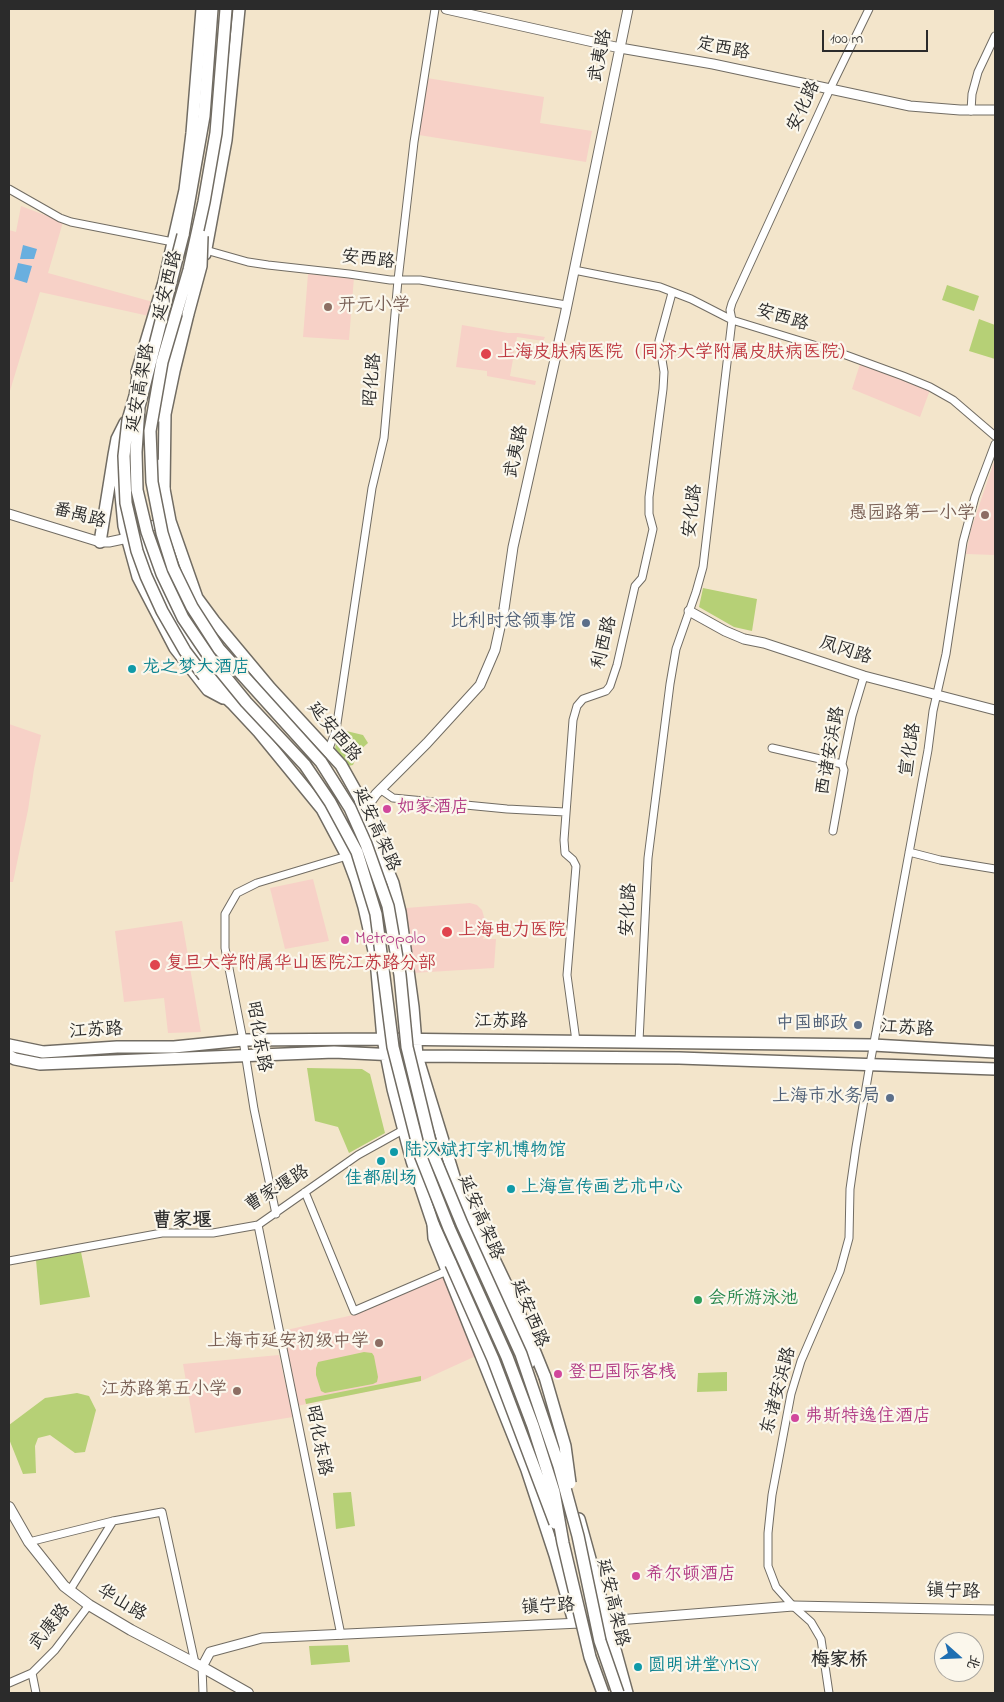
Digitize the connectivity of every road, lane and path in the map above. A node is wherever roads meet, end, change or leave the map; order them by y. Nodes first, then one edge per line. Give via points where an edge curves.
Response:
1 (202, 9) edge
2 (212, 9) edge
3 (239, 9) edge
4 (435, 9) edge
5 (446, 9) edge
6 (628, 9) edge
7 (869, 9) edge
8 (227, 11) edge
9 (995, 36) edge
10 (620, 48) junction
11 (232, 80) junction
12 (830, 89) junction
13 (970, 110) junction
14 (995, 110) edge
15 (216, 112) junction
16 (9, 189) edge
17 (204, 202) junction
18 (173, 242) junction
19 (201, 249) junction
20 (574, 270) junction
21 (398, 280) junction
22 (672, 293) junction
23 (566, 305) junction
24 (732, 320) junction
25 (144, 368) junction
26 (124, 423) junction
27 (995, 436) edge
28 (995, 444) edge
29 (164, 489) junction
30 (9, 514) edge
31 (170, 521) junction
32 (139, 532) junction
33 (128, 538) junction
34 (100, 542) junction
35 (689, 611) junction
36 (864, 676) junction
37 (936, 694) junction
38 (232, 702) junction
39 (995, 710) edge
40 (772, 748) dead end
41 (328, 751) junction
42 (842, 764) junction
43 (380, 789) junction
44 (363, 812) junction
45 (565, 812) junction
46 (833, 831) dead end
47 (909, 852) junction
48 (347, 856) junction
49 (995, 868) edge
50 (384, 1039) junction
51 (243, 1040) junction
52 (415, 1040) junction
53 (576, 1041) junction
54 (639, 1041) junction
55 (9, 1045) edge
56 (873, 1045) junction
57 (995, 1052) edge
58 (244, 1055) junction
59 (387, 1055) junction
60 (9, 1056) edge
61 (417, 1056) junction
62 (870, 1064) junction
63 (995, 1069) edge
64 (404, 1130) junction
65 (305, 1192) junction
66 (460, 1196) junction
67 (276, 1214) junction
68 (433, 1224) junction
69 (258, 1225) junction
70 (9, 1261) edge
71 (449, 1268) junction
72 (513, 1391) junction
73 (498, 1397) junction
74 (533, 1448) junction
75 (520, 1452) junction
76 (9, 1507) edge
77 (113, 1521) junction
78 (578, 1536) junction
79 (29, 1542) junction
80 (563, 1543) junction
81 (70, 1590) junction
82 (89, 1605) junction
83 (793, 1606) junction
84 (995, 1610) edge
85 (608, 1621) junction
86 (580, 1623) junction
87 (341, 1634) junction
88 (198, 1665) junction
89 (32, 1673) junction
90 (9, 1683) edge
91 (36, 1693) edge
92 (203, 1693) edge
93 (248, 1693) edge
94 (597, 1693) edge
95 (603, 1693) edge
96 (618, 1693) edge
97 (627, 1693) edge
98 (829, 1693) edge

1 - 18 main road, 延安西路 via 192,134 185,190
2 - 25 main road, 延安高架路, bridge via 204,116 183,235
3 - 11 main road
4 - 21 street, 昭化路 via 414,142
5 - 10 street, 定西路
6 - 10 street, 武夷路
7 - 12 street, 安化路
8 - 15 main road, 延安西路
8 - 17 main road, 延安高架路, bridge via 216,133
9 - 13 street via 978,72
10 - 12 street, 定西路
10 - 20 street, 武夷路
11 - 15 main road
11 - 19 main road via 226,140
12 - 13 street, 定西路 via 910,106
12 - 24 street, 安化路 via 732,303
13 - 14 street, 定西路
15 - 19 main road, 延安西路
16 - 18 street via 71,222
17 - 29 main road, bridge via 200,266 166,414
17 - 78 main road, 延安高架路, bridge via 189,270 162,362 150,431 152,482 162,532 192,607 219,649 321,762 350,808 366,844 388,906 400,975 407,1047 433,1154 520,1354 559,1466
18 - 25 main road, 延安西路
19 - 21 street, 安西路 via 248,262
19 - 29 main road via 170,414
20 - 22 street, 安西路 via 660,287
20 - 23 street, 武夷路
21 - 23 street, 安西路 via 420,280
21 - 41 street, 昭化路 via 384,438 372,488 336,730
22 - 24 street, 安西路
22 - 45 street, 利西路 via 659,341 664,389 649,497 653,530 610,686 606,691 583,699 575,711
23 - 43 street, 武夷路 via 513,547 495,650 480,685
24 - 27 street, 安西路 via 844,354 930,387 953,400
24 - 35 street, 安化路 via 703,567
25 - 26 main road, 延安西路
25 - 32 main road, 延安西路 via 130,430 130,486
25 - 38 main road, bridge via 128,420 124,456 126,503 138,551 162,611 185,651 204,676
25 - 80 main road, 延安高架路, bridge via 136,452 137,490 147,532 183,618 246,702 305,765 357,852 376,914 393,1047 421,1157 507,1357 533,1426 554,1492
26 - 33 main road, 延安西路 via 118,463
26 - 34 main road via 114,454
28 - 37 street, 宣化路 via 966,527 946,654
29 - 31 main road, 延安西路
30 - 34 street, 番禺路
31 - 32 street, 番禺路
31 - 41 main road, 延安西路 via 197,598 270,688
32 - 33 street, 番禺路
32 - 38 main road, 延安西路 via 154,583
33 - 34 street, 番禺路
33 - 38 main road, 延安西路 via 138,577 175,648 208,690
35 - 36 street, 凤冈路 via 744,639
35 - 54 street, 安化路 via 671,674 649,848
36 - 37 street, 凤冈路
36 - 42 street, 西诸安浜路
37 - 39 street, 凤冈路
37 - 47 street, 宣化路
38 - 48 main road, 延安西路 via 322,809
40 - 42 street
41 - 44 main road, 延安西路 via 341,765 360,799
42 - 46 street, 西诸安浜路 via 844,770
43 - 44 street, 武夷路
43 - 45 street via 393,798
44 - 48 street, 武夷路
44 - 52 main road, 延安西路 via 393,883 400,912
45 - 53 street, 利西路 via 565,852 576,866 567,964
47 - 49 street
47 - 56 street, 宣化路
48 - 50 main road, 延安西路 via 364,907 376,960
48 - 51 street, 昭化东路 via 257,883 237,893 225,914 225,948
50 - 51 main road, 江苏路
50 - 52 main road, 江苏路
50 - 59 main road, 延安西路
51 - 55 main road, 江苏路 via 174,1047 43,1052
51 - 58 street, 昭化东路
52 - 53 main road, 江苏路
52 - 61 main road, 延安西路
53 - 54 main road, 江苏路
54 - 56 main road, 江苏路
56 - 57 main road, 江苏路
56 - 62 street, 宣化路
58 - 59 main road, 江苏路 via 334,1052
58 - 60 main road, 江苏路 via 40,1064
58 - 67 street, 昭化东路
59 - 61 main road, 江苏路
59 - 64 main road, 延安西路
61 - 62 main road, 江苏路 via 680,1058
61 - 66 main road, 延安西路
62 - 63 main road, 江苏路
62 - 83 street, 东诸安浜路 via 850,1189 849,1238 840,1271 800,1361 772,1495 768,1566 776,1587
64 - 65 street, 曹家堰路 via 358,1155
64 - 68 main road, 延安西路
65 - 67 street, 曹家堰路
65 - 71 street via 354,1311
66 - 78 main road, bridge via 475,1219 515,1303 545,1377 565,1446
66 - 85 main road, 延安西路 via 520,1334
67 - 69 street, 曹家堰路
68 - 71 main road
68 - 72 main road, 延安西路 via 444,1239
69 - 70 street, 曹家堰路 via 213,1233 162,1233
69 - 87 street, 昭化东路
71 - 73 main road, 延安西路
71 - 80 main road, bridge via 493,1359
72 - 73 main road
72 - 74 main road, 延安西路
73 - 75 main road, 延安西路
74 - 75 main road
74 - 86 main road, 延安西路 via 555,1514
75 - 86 main road, 延安西路 via 573,1618
76 - 79 main road, 华山路
77 - 79 street
77 - 81 street
77 - 88 street via 162,1512
78 - 96 main road, 延安高架路, bridge via 600,1642
79 - 81 main road, 华山路
80 - 95 main road, 延安高架路, bridge via 590,1657
81 - 82 main road, 华山路
82 - 88 main road, 华山路
82 - 89 street, 武康路 via 55,1650
83 - 84 street, 镇宁路
83 - 85 street, 镇宁路
83 - 98 street, 东诸安浜路 via 811,1622 821,1639
85 - 86 street, 镇宁路
85 - 97 main road, 延安西路
86 - 87 street, 镇宁路
86 - 94 main road, 延安西路
87 - 88 street, 镇宁路 via 262,1638 210,1652
88 - 92 street
88 - 93 main road, 华山路
89 - 90 street, 武康路
89 - 91 street

